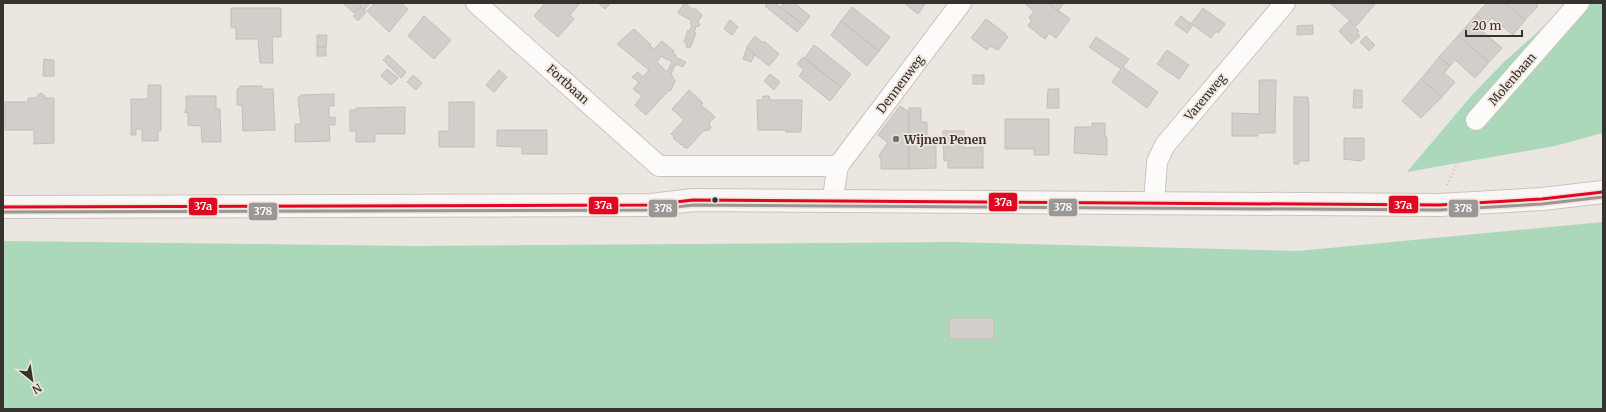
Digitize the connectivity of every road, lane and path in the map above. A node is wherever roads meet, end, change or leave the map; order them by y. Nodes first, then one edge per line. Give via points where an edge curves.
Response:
1 (476, 3) edge
2 (962, 3) edge
3 (1284, 3) edge
4 (1579, 3) edge
5 (494, 10) edge
6 (1476, 120) joint
7 (838, 166) junction
8 (1603, 192) edge
9 (832, 202) junction
10 (1154, 203) junction
11 (1439, 205) junction
12 (3, 208) edge

1 - 5 street, Fortbaan
2 - 7 street, Dennenweg
3 - 10 street, Varenweg via 1165,145 1157,162
4 - 6 street, Molenbaan
5 - 7 street, Fortbaan via 659,166
6 - 11 path
7 - 9 street
8 - 11 main road via 1542,199
9 - 10 main road
9 - 12 main road via 693,200 642,205
10 - 11 main road

